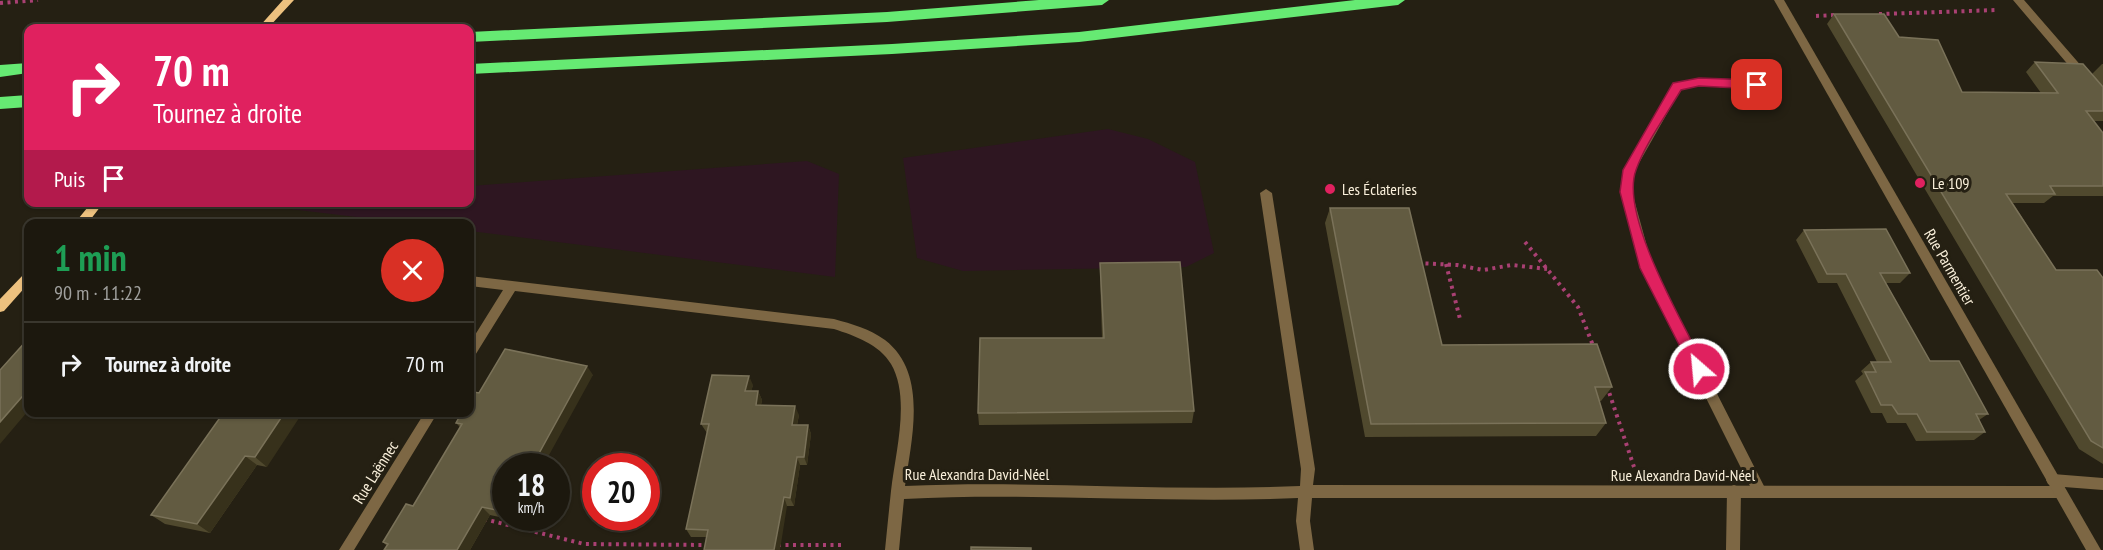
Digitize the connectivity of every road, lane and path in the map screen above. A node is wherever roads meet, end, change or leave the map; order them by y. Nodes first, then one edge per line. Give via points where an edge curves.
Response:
1 (38, 0) edge
2 (289, 0) edge
3 (1102, 0) edge
4 (1398, 0) edge
5 (1779, 0) edge
6 (2018, 0) edge
7 (0, 3) edge
8 (2003, 11) dead end
9 (1868, 14) edge
10 (1845, 15) edge
11 (1810, 16) dead end
12 (266, 24) edge
13 (474, 37) edge
14 (24, 68) edge
15 (474, 69) edge
16 (0, 71) edge
17 (1777, 86) dead end
18 (2103, 98) edge
19 (24, 100) edge
20 (0, 103) edge
21 (1266, 192) dead end
22 (95, 207) edge
23 (84, 219) edge
24 (1525, 242) dead end
25 (1412, 262) edge
26 (1446, 264) junction
27 (1547, 269) junction
28 (24, 281) edge
29 (474, 281) edge
30 (511, 286) junction
31 (0, 307) edge
32 (1460, 319) dead end
33 (474, 346) edge
34 (1596, 353) edge
35 (1603, 374) edge
36 (429, 417) edge
37 (1635, 471) dead end
38 (2103, 483) edge
39 (2056, 486) junction
40 (1734, 491) junction
41 (1306, 492) junction
42 (1760, 492) junction
43 (897, 493) junction
44 (480, 518) edge
45 (715, 545) edge
46 (774, 545) edge
47 (845, 545) dead end
48 (346, 550) edge
49 (892, 550) edge
50 (1307, 550) edge
51 (1733, 550) edge
52 (2094, 550) edge

1 - 7 path
2 - 12 main road
3 - 13 highway via 887,17
4 - 15 highway via 1079,37
5 - 39 street, Rue Parmentier
6 - 18 street
8 - 9 path
10 - 11 path
14 - 16 highway
17 - 42 street via 1699,82 1677,86 1629,170 1626,192 1647,268
19 - 20 highway
21 - 41 street via 1308,469
22 - 23 main road
24 - 27 path
25 - 26 path
26 - 27 path via 1483,270 1512,265
26 - 32 path
27 - 34 path via 1578,307
28 - 31 main road
29 - 30 street, Rue Alexandra David-Néel
30 - 33 street
30 - 43 street, Rue Alexandra David-Néel via 834,324 867,335 892,356 908,390
35 - 37 path
36 - 48 street, Rue Laënnec
38 - 39 street, Rue Alexandra David-Néel
39 - 42 street, Rue Alexandra David-Néel
39 - 52 street, Rue Parmentier
40 - 41 street, Rue Alexandra David-Néel
40 - 42 street, Rue Alexandra David-Néel
40 - 51 street
41 - 43 street, Rue Alexandra David-Néel via 1273,495 965,488
41 - 50 street via 1303,521
43 - 49 street
44 - 45 path via 584,544
46 - 47 path

